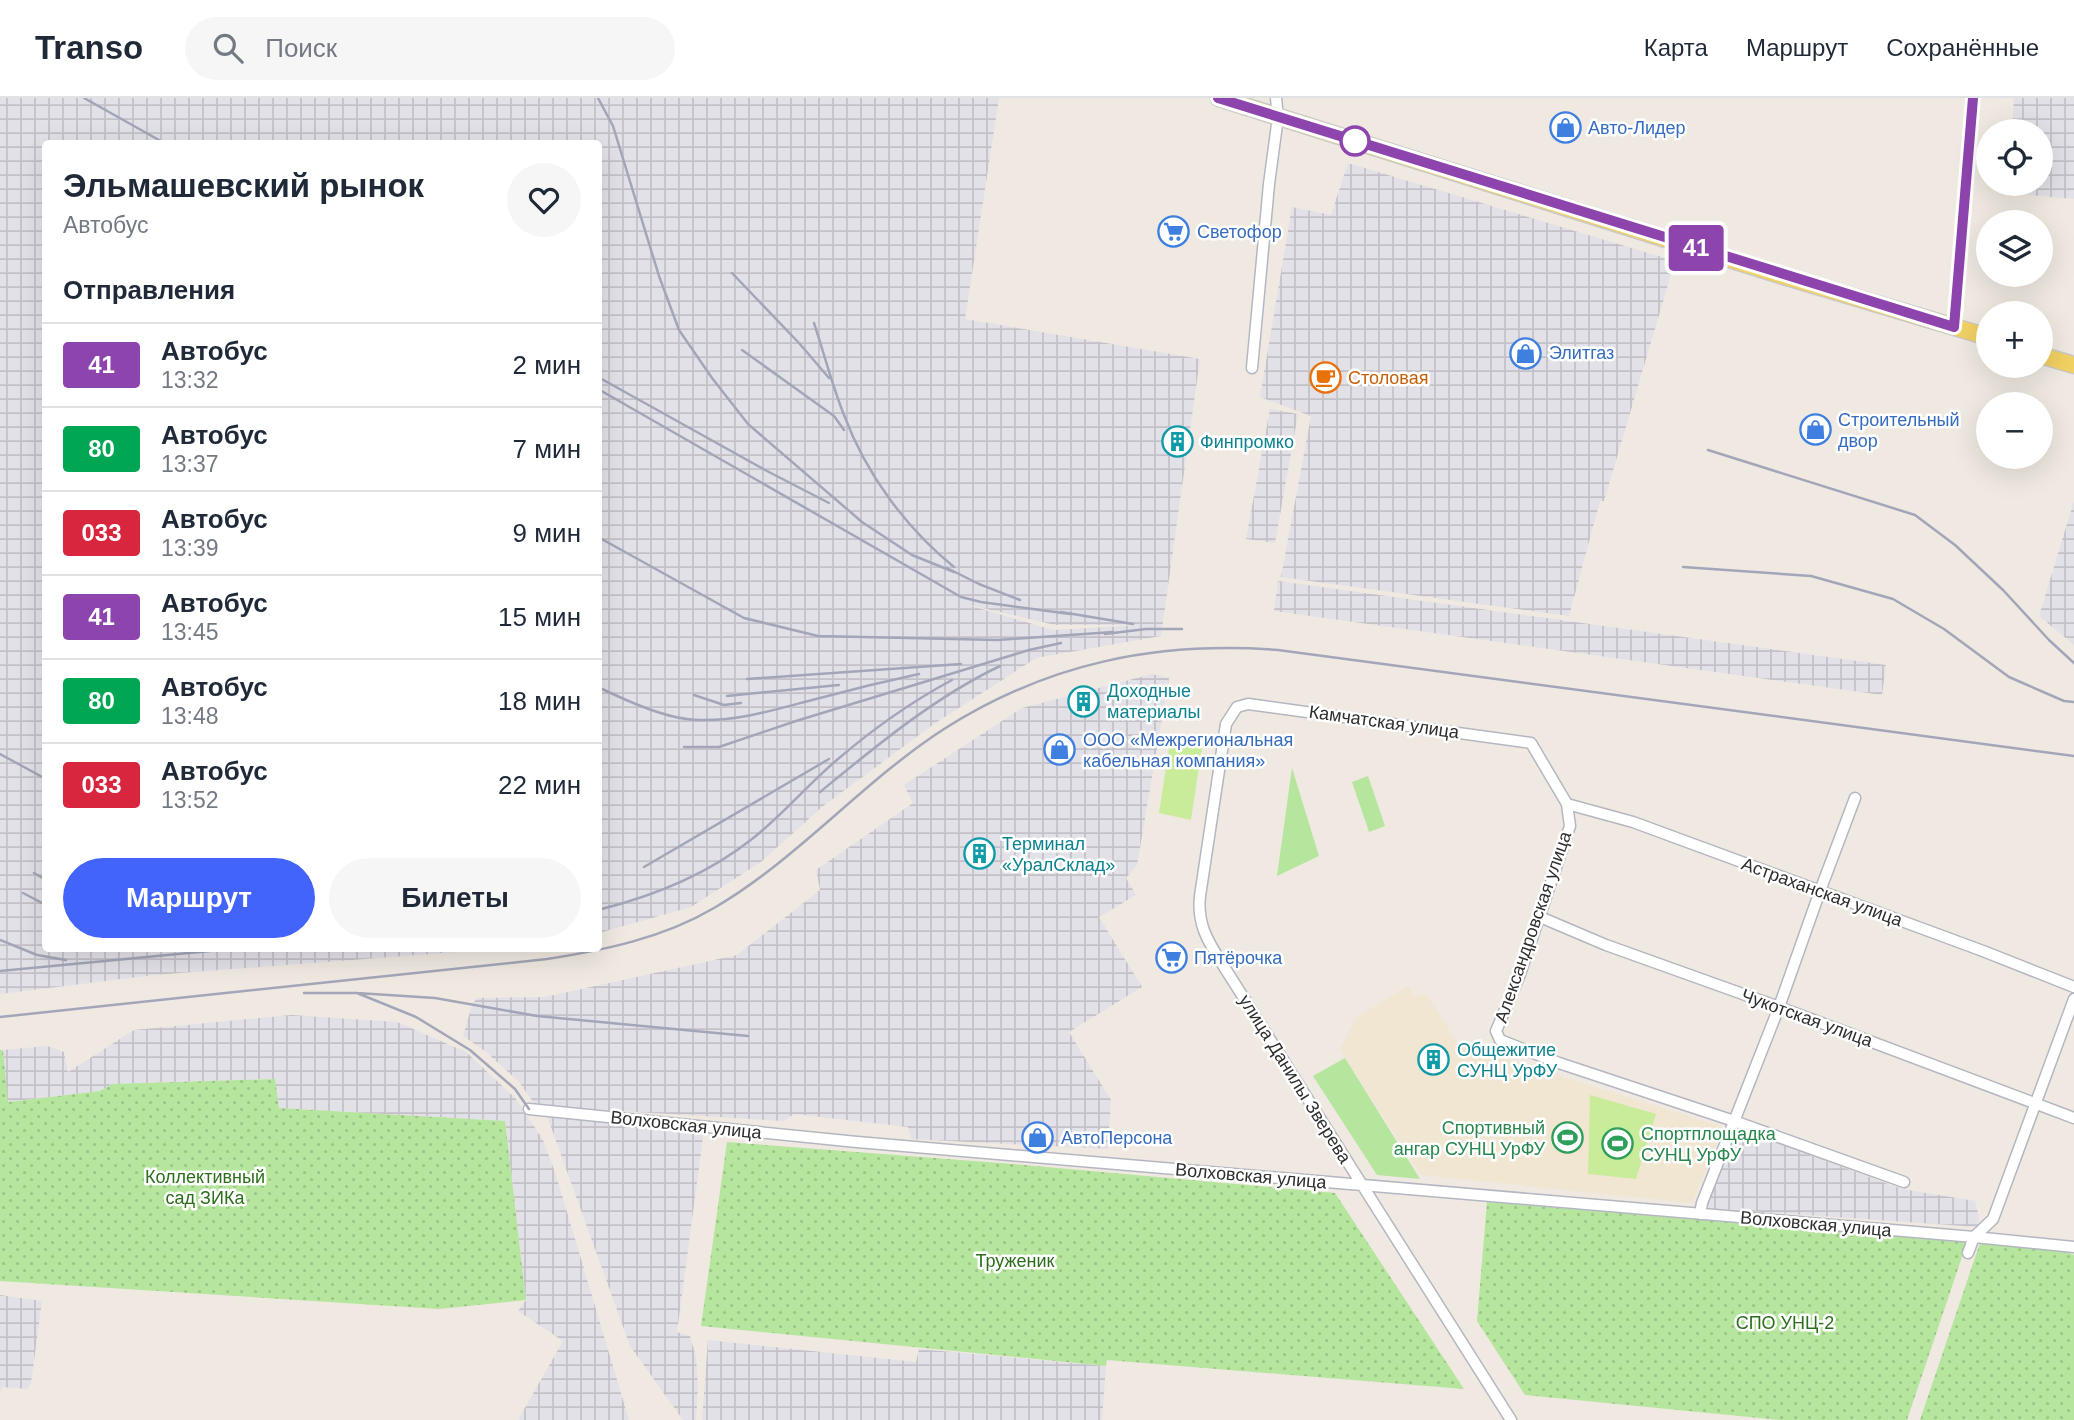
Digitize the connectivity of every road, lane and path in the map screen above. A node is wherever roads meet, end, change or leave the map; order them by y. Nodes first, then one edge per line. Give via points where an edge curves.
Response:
1 (1219, 98) edge
2 (1276, 98) edge
3 (1973, 98) edge
4 (1278, 117) junction
5 (1954, 327) junction
6 (1976, 333) edge
7 (2053, 359) edge
8 (2074, 365) edge
9 (1252, 369) dead end
10 (1237, 707) joint
11 (1856, 798) dead end
12 (1567, 804) junction
13 (1820, 891) junction
14 (1540, 918) junction
15 (2074, 987) edge
16 (2074, 999) edge
17 (1779, 1007) junction
18 (2036, 1104) junction
19 (528, 1109) dead end
20 (2074, 1118) edge
21 (1734, 1121) junction
22 (1904, 1182) dead end
23 (1363, 1186) junction
24 (1700, 1214) junction
25 (1973, 1237) junction
26 (2074, 1247) edge
27 (1968, 1253) dead end
28 (1511, 1420) edge

1 - 4 main road
2 - 4 street
3 - 5 street
4 - 5 main road
4 - 9 street
5 - 6 main road
7 - 8 main road
10 - 12 street, Камчатская улица via 1248,704 1531,743
10 - 23 street, улица Данилы Зверева via 1226,724 1200,921 1216,954
11 - 13 street
12 - 13 street, Астраханская улица via 1633,822
12 - 14 street, Александровская улица via 1570,826
13 - 15 street, Астраханская улица
13 - 17 street
14 - 17 street, Чукотская улица
14 - 21 street, Александровская улица via 1496,1031 1500,1040
16 - 18 street
17 - 18 street, Чукотская улица
17 - 21 street
18 - 20 street, Чукотская улица
18 - 25 street via 1993,1219
19 - 23 street, Волховская улица
21 - 22 street
21 - 24 street
23 - 24 street, Волховская улица
23 - 28 street, улица Данилы Зверева
24 - 25 street, Волховская улица
25 - 26 street, Волховская улица
25 - 27 street

